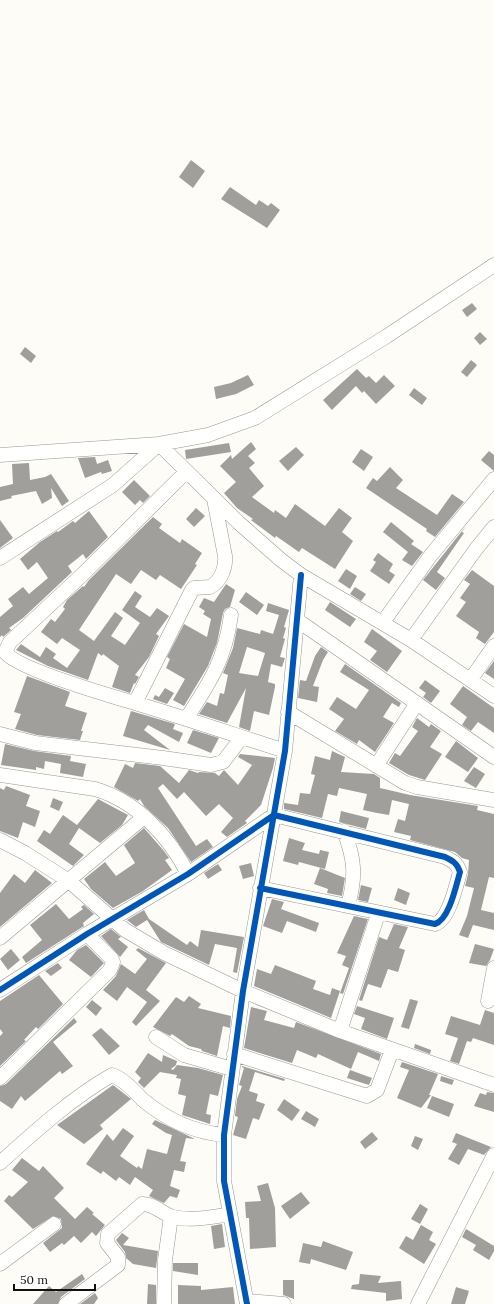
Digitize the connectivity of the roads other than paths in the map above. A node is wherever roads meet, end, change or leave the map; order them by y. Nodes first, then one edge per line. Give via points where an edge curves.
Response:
1 (494, 265) edge
2 (159, 444) junction
3 (0, 456) edge
4 (186, 472) junction
5 (494, 479) edge
6 (214, 498) junction
7 (494, 527) edge
8 (0, 558) edge
9 (301, 575) junction
10 (231, 616) dead end
11 (297, 620) junction
12 (383, 622) junction
13 (411, 640) junction
14 (494, 646) edge
15 (471, 679) junction
16 (494, 696) edge
17 (416, 702) junction
18 (135, 703) junction
19 (288, 712) junction
20 (186, 719) junction
21 (0, 734) edge
22 (242, 737) junction
23 (285, 751) junction
24 (494, 757) edge
25 (376, 766) junction
26 (0, 775) edge
27 (494, 800) edge
28 (274, 815) junction
29 (144, 817) junction
30 (344, 831) junction
31 (0, 840) edge
32 (188, 874) junction
33 (69, 881) junction
34 (260, 888) junction
35 (348, 906) junction
36 (378, 914) junction
37 (112, 919) junction
38 (87, 934) junction
39 (0, 938) edge
40 (494, 968) edge
41 (0, 990) edge
42 (243, 991) junction
43 (488, 1001) dead end
44 (340, 1030) junction
45 (156, 1037) dead end
46 (392, 1050) junction
47 (234, 1054) junction
48 (232, 1069) junction
49 (0, 1078) edge
50 (494, 1085) edge
51 (224, 1135) junction
52 (494, 1155) edge
53 (0, 1163) edge
54 (230, 1214) junction
55 (171, 1216) junction
56 (54, 1224) dead end
57 (0, 1264) edge
58 (247, 1303) edge
59 (66, 1304) edge
60 (164, 1304) edge
61 (284, 1304) edge
62 (418, 1304) edge

1 - 2 street via 387,336 255,418 208,434
2 - 3 street
2 - 4 street
2 - 8 street via 113,485
4 - 6 street
4 - 18 street via 6,648 8,656 27,666 81,687
5 - 12 street via 431,555
6 - 9 street via 264,548
6 - 18 street via 226,556 222,575 210,587 192,590
7 - 13 street
9 - 11 street
9 - 12 street
10 - 20 street via 217,669
11 - 17 street
11 - 19 street
12 - 13 street
13 - 15 street
14 - 15 street
15 - 16 street
17 - 24 street
17 - 25 street
18 - 20 street
19 - 23 street
19 - 25 street
20 - 22 street
21 - 22 street via 35,744 211,765 222,762
22 - 23 street
23 - 28 street
25 - 27 street via 417,787
26 - 29 street via 95,789 127,802
28 - 30 street
28 - 32 street
28 - 34 street
29 - 32 street via 168,843
29 - 33 street
30 - 35 street via 351,850 355,876
30 - 36 street via 445,857 458,866 460,872 447,913 440,922 428,923
31 - 33 street
32 - 37 street
33 - 37 street
33 - 39 street
34 - 35 street
34 - 42 street
35 - 36 street
36 - 44 street
37 - 38 street
37 - 42 street via 131,935 158,950
38 - 41 street
38 - 49 street via 111,958 113,962 110,970
40 - 43 street
42 - 44 street
42 - 47 street
44 - 46 street
45 - 48 street via 184,1055
46 - 47 street via 377,1090 367,1096
46 - 50 street
47 - 48 street
48 - 51 street
51 - 53 street via 206,1133 179,1124 153,1108 123,1081 112,1075 27,1138
51 - 54 street via 224,1180
52 - 62 street
54 - 55 street via 195,1218
54 - 58 street
55 - 59 street via 147,1204 135,1209 110,1231 107,1237 107,1243 118,1257 118,1265
55 - 60 street via 165,1260
56 - 57 street
58 - 61 street

